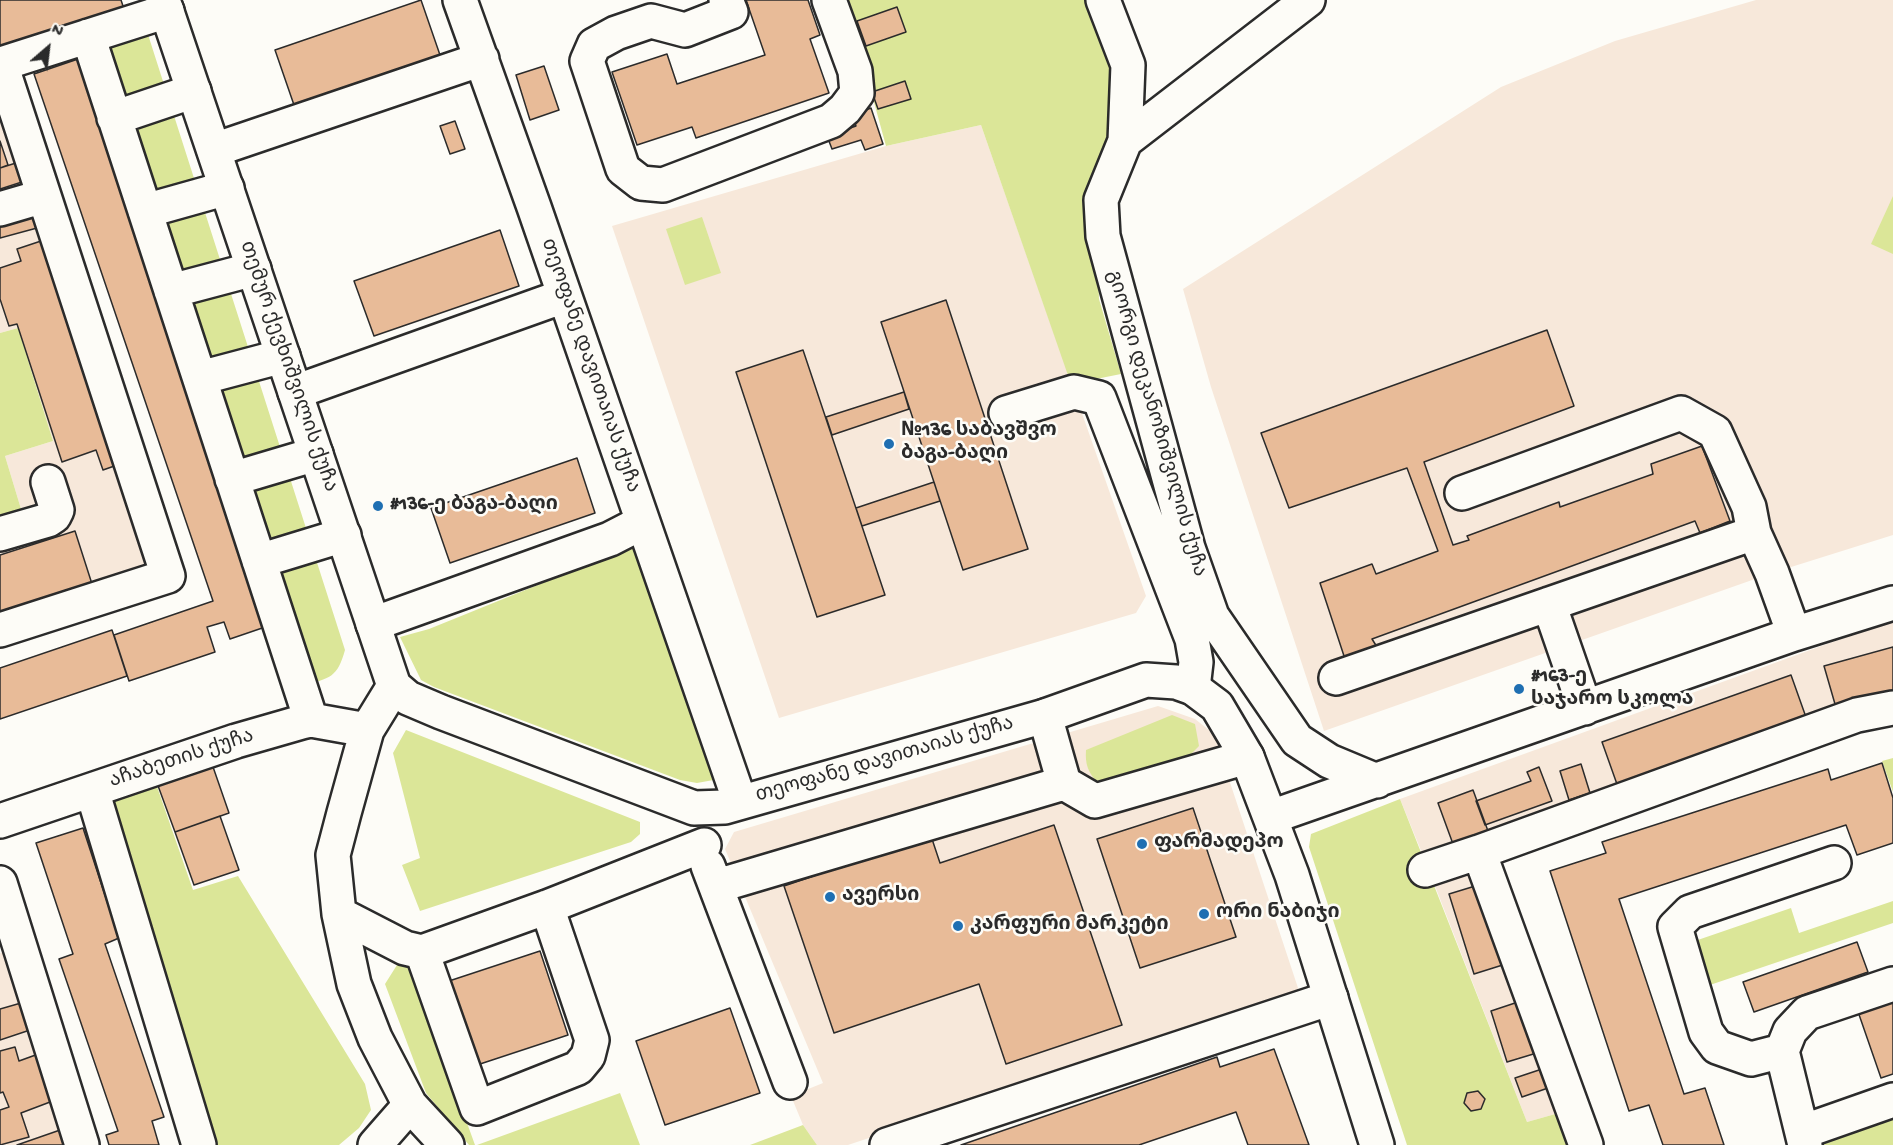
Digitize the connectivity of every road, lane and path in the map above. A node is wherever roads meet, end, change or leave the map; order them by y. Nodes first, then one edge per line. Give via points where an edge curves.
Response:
1 (460, 0) edge
2 (726, 0) edge
3 (829, 0) edge
4 (1103, 0) edge
5 (1308, 0) edge
6 (165, 5) edge
7 (648, 11) edge
8 (88, 36) junction
9 (482, 59) junction
10 (194, 91) junction
11 (114, 118) junction
12 (1125, 141) junction
13 (214, 150) junction
14 (227, 188) junction
15 (44, 196) junction
16 (0, 209) edge
17 (145, 211) junction
18 (254, 269) junction
19 (171, 291) junction
20 (564, 296) junction
21 (284, 356) junction
22 (200, 378) junction
23 (295, 392) junction
24 (1006, 413) dead end
25 (316, 454) junction
26 (232, 479) junction
27 (48, 482) dead end
28 (1462, 493) dead end
29 (643, 522) junction
30 (1754, 533) junction
31 (0, 534) edge
32 (344, 535) junction
33 (259, 561) junction
34 (1893, 603) edge
35 (1549, 604) junction
36 (373, 624) junction
37 (0, 630) edge
38 (1794, 634) junction
39 (1336, 678) dead end
40 (394, 686) junction
41 (1193, 688) junction
42 (1585, 708) junction
43 (1893, 708) edge
44 (1045, 716) junction
45 (311, 720) junction
46 (367, 730) junction
47 (1247, 757) junction
48 (1377, 781) junction
49 (1064, 783) junction
50 (92, 790) junction
51 (732, 805) junction
52 (1271, 818) junction
53 (0, 821) edge
54 (704, 845) junction
55 (1479, 852) junction
56 (1834, 862) dead end
57 (1425, 870) dead end
58 (0, 883) edge
59 (717, 886) junction
60 (547, 907) junction
61 (339, 914) junction
62 (7, 932) edge
63 (422, 952) junction
64 (1893, 984) edge
65 (1331, 998) junction
66 (1782, 1051) junction
67 (790, 1082) dead end
68 (1893, 1100) edge
69 (410, 1105) junction
70 (1804, 1139) edge
71 (82, 1145) edge
72 (200, 1145) edge
73 (375, 1145) edge
74 (447, 1145) edge
75 (887, 1145) edge
76 (1377, 1145) edge
77 (1586, 1145) edge

1 - 9 street, თეოფანე დავითაიას ქუჩა
2 - 7 street via 731,12 685,30
3 - 7 street via 855,71 857,93 845,109 831,121 663,184 641,183 624,168 588,61 594,45
4 - 12 street, გიორგი დეკანოზიშვილის ქუჩა via 1128,65
5 - 12 street
6 - 8 street
6 - 10 street, თემურ ქევხიშვილის ქუჩა
8 - 11 street
8 - 15 street via 1,64
9 - 13 street
9 - 20 street, თეოფანე დავითაიას ქუჩა
10 - 11 street
10 - 13 street, თემურ ქევხიშვილის ქუჩა
11 - 17 street
12 - 48 street, გიორგი დეკანოზიშვილის ქუჩა via 1101,200 1103,236 1185,537 1212,616 1297,740 1329,761
13 - 14 street, თემურ ქევხიშვილის ქუჩა
14 - 17 street
14 - 18 street, თემურ ქევხიშვილის ქუჩა
15 - 16 street
15 - 37 street via 168,576
17 - 19 street
18 - 19 street
18 - 21 street, თემურ ქევხიშვილის ქუჩა
19 - 22 street
20 - 23 street
20 - 29 street, თეოფანე დავითაიას ქუჩა
21 - 22 street
21 - 23 street, თემურ ქევხიშვილის ქუჩა
22 - 26 street
23 - 25 street, თემურ ქევხიშვილის ქუჩა
24 - 41 street via 1074,393 1099,398 1192,639 1196,662
25 - 26 street
25 - 32 street, თემურ ქევხიშვილის ქუჩა
26 - 33 street
27 - 31 street via 57,510 54,516
28 - 30 street via 1681,413 1714,432 1749,507
29 - 36 street via 610,539
29 - 51 street, თეოფანე დავითაიას ქუჩა
30 - 35 street
30 - 38 street
32 - 33 street
32 - 36 street, თემურ ქევხიშვილის ქუჩა
33 - 45 street
34 - 38 street
35 - 39 street
35 - 42 street
36 - 40 street, თემურ ქევხიშვილის ქუჩა
38 - 42 street
40 - 46 street
40 - 51 street via 408,698 441,712 694,808
41 - 44 street, თეოფანე დავითაიას ქუჩა via 1176,682 1146,680
41 - 47 street, თეოფანე დავითაიას ქუჩა via 1217,706
42 - 48 street
43 - 55 street via 1857,715
44 - 49 street
44 - 51 street, თეოფანე დავითაიას ქუჩა
45 - 46 street, აჩაბეთის ქუჩა
45 - 50 street, აჩაბეთის ქუჩა
46 - 61 street via 333,855
47 - 49 street via 1095,801
47 - 52 street, თეოფანე დავითაიას ქუჩა
48 - 52 street
49 - 59 street
50 - 53 street, აჩაბეთის ქუჩა
50 - 72 street
51 - 54 street via 707,834
52 - 65 street, თეოფანე დავითაიას ქუჩა
54 - 59 street via 705,860
54 - 60 street
55 - 57 street
55 - 77 street
56 - 66 street via 1690,912 1675,927 1706,1032 1717,1047 1751,1059
58 - 62 street
59 - 67 street
60 - 63 street
60 - 63 street via 592,1040 588,1056 578,1068 477,1108
61 - 63 street via 405,948
61 - 69 street via 354,984 375,1038
62 - 71 street
64 - 66 street via 1806,1013 1790,1031
65 - 75 street
65 - 76 street, თეოფანე დავითაიას ქუჩა
66 - 70 street
68 - 70 street
69 - 73 street
69 - 74 street

